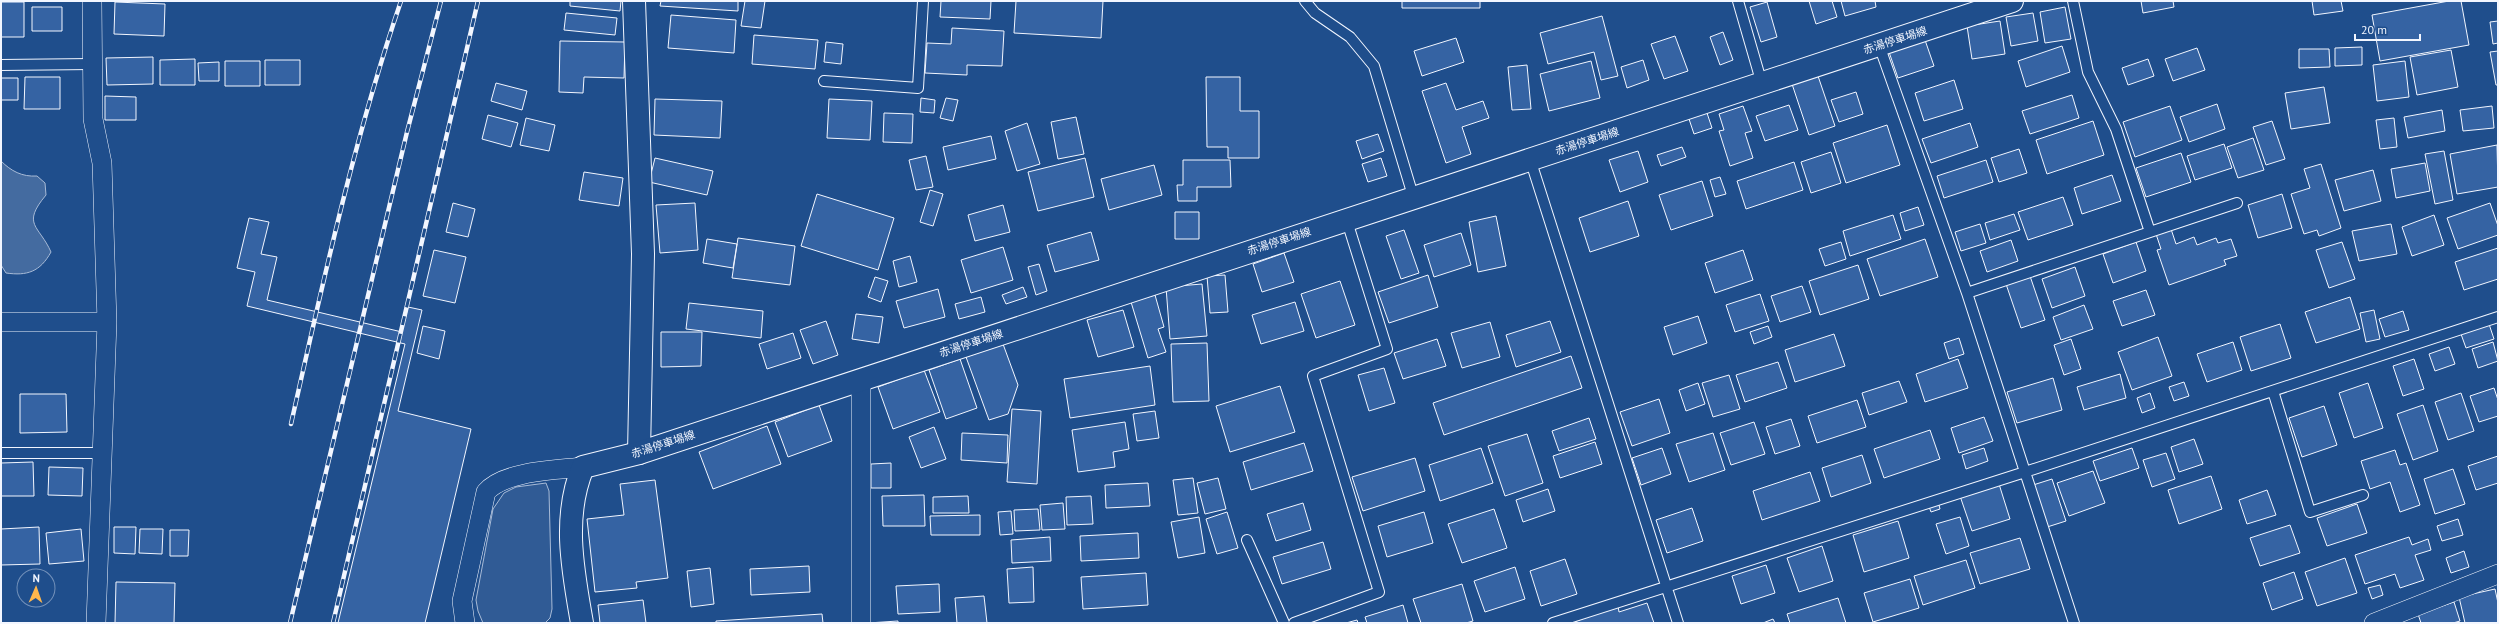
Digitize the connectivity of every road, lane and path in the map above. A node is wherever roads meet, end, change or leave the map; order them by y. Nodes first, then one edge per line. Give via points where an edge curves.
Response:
1 (92, 1) edge
2 (634, 1) edge
3 (922, 1) edge
4 (1305, 1) edge
5 (1738, 1) edge
6 (2012, 1) edge
7 (2073, 1) edge
8 (1879, 45) junction
9 (92, 64) junction
10 (1, 65) edge
11 (824, 81) dead end
12 (1762, 84) junction
13 (1530, 159) junction
14 (1414, 199) junction
15 (2237, 203) dead end
16 (1346, 218) junction
17 (2150, 232) junction
18 (1967, 293) junction
19 (2498, 317) edge
20 (1, 322) edge
21 (107, 322) junction
22 (861, 379) junction
23 (2273, 391) junction
24 (1, 453) edge
25 (103, 453) junction
26 (639, 453) junction
27 (583, 467) junction
28 (2025, 472) junction
29 (2363, 495) dead end
30 (1247, 540) dead end
31 (2498, 574) edge
32 (1666, 587) junction
33 (2397, 618) edge
34 (579, 622) edge
35 (96, 623) edge
36 (465, 623) edge
37 (861, 623) edge
38 (1284, 623) edge
39 (1294, 623) edge
40 (1553, 623) edge
41 (1678, 623) edge
42 (2074, 623) edge
43 (2374, 623) edge

1 - 9 street
2 - 26 main road via 642,254
3 - 11 lane via 918,88
4 - 14 lane via 1315,13 1350,37 1374,66
5 - 12 lane
6 - 8 main road, 赤湯停車場線
7 - 17 lane via 2088,72 2116,129
8 - 12 main road, 赤湯停車場線
8 - 18 lane
9 - 10 lane
9 - 21 street via 93,119 102,164
12 - 13 main road, 赤湯停車場線
13 - 14 main road, 赤湯停車場線
13 - 32 lane
14 - 16 main road, 赤湯停車場線
15 - 17 lane
16 - 22 main road, 赤湯停車場線
16 - 39 lane via 1387,349 1313,376 1379,592
17 - 18 lane
18 - 28 lane
19 - 23 lane
20 - 21 street
21 - 25 street
22 - 26 main road, 赤湯停車場線
22 - 37 street
23 - 28 lane
23 - 29 lane via 2310,512
24 - 25 lane
25 - 35 street
26 - 27 main road, 赤湯停車場線
27 - 34 main road via 578,480 570,538
27 - 36 street via 538,472 513,478 493,484 486,492 462,601
28 - 32 lane
28 - 42 lane
30 - 38 lane
31 - 33 street
32 - 40 lane
32 - 41 lane
33 - 43 street

